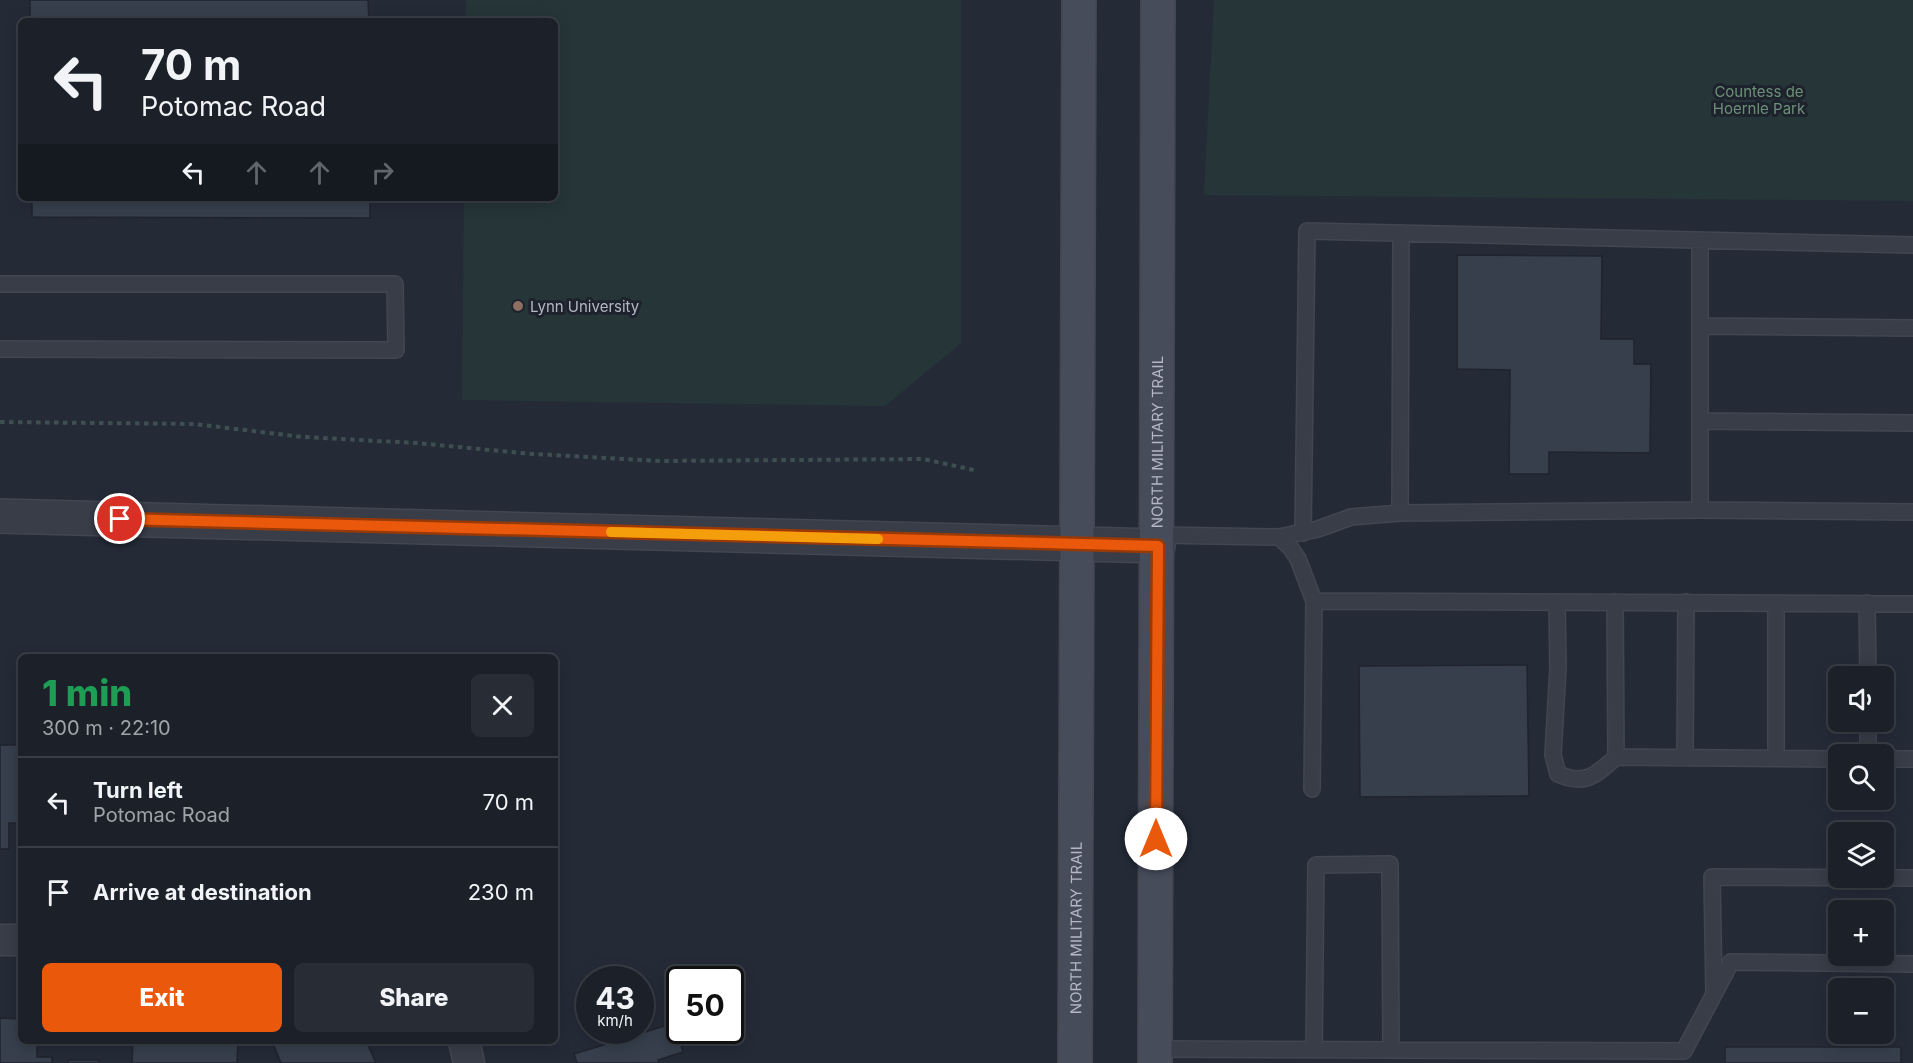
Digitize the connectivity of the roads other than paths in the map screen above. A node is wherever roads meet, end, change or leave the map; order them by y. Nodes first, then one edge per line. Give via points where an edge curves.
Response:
1 (1079, 0) edge
2 (1158, 0) edge
3 (1401, 233) junction
4 (1700, 242) junction
5 (1913, 245) edge
6 (0, 284) edge
7 (1700, 326) junction
8 (1913, 328) edge
9 (0, 349) edge
10 (1700, 421) junction
11 (1913, 423) edge
12 (1700, 510) junction
13 (1913, 512) edge
14 (1400, 513) junction
15 (0, 516) edge
16 (1303, 533) junction
17 (1279, 537) junction
18 (1158, 541) junction
19 (1077, 544) junction
20 (1314, 601) junction
21 (1557, 602) junction
22 (1616, 602) junction
23 (1686, 602) junction
24 (1776, 603) junction
25 (1868, 603) junction
26 (1913, 604) edge
27 (1868, 666) edge
28 (1616, 757) junction
29 (1685, 757) junction
30 (1776, 758) junction
31 (1828, 759) edge
32 (1894, 759) edge
33 (1913, 759) edge
34 (1312, 789) dead end
35 (1913, 878) edge
36 (0, 940) edge
37 (18, 940) edge
38 (1913, 964) edge
39 (1714, 994) junction
40 (465, 1044) edge
41 (1314, 1050) junction
42 (1391, 1050) junction
43 (1155, 1056) edge
44 (1684, 1057) edge
45 (470, 1063) edge
46 (1075, 1063) edge

1 - 19 main road, NORTH MILITARY TRAIL
2 - 18 main road, NORTH MILITARY TRAIL
3 - 4 lane
3 - 14 lane
3 - 16 lane via 1307,231
4 - 5 lane
4 - 7 lane
6 - 9 lane via 395,285 396,350
7 - 8 lane
7 - 10 lane
10 - 11 lane
10 - 12 lane
12 - 13 lane
12 - 14 lane
14 - 16 lane via 1351,517
15 - 19 street
16 - 17 lane
17 - 18 lane
17 - 20 lane via 1298,559
18 - 19 street
18 - 43 main road, NORTH MILITARY TRAIL
19 - 46 main road, NORTH MILITARY TRAIL
20 - 21 lane
20 - 34 lane
21 - 22 lane
21 - 28 lane via 1553,755 1558,774 1572,780 1588,778
22 - 23 lane
22 - 28 lane
23 - 24 lane
23 - 29 lane
24 - 25 lane
24 - 30 lane
25 - 26 lane
25 - 27 lane
28 - 29 lane
29 - 30 lane
30 - 31 lane
32 - 33 lane
35 - 39 lane via 1712,877
36 - 37 street
38 - 39 lane via 1731,963
39 - 44 lane
40 - 45 street
41 - 42 lane
41 - 42 lane via 1316,865 1390,864
41 - 43 lane
42 - 44 lane

